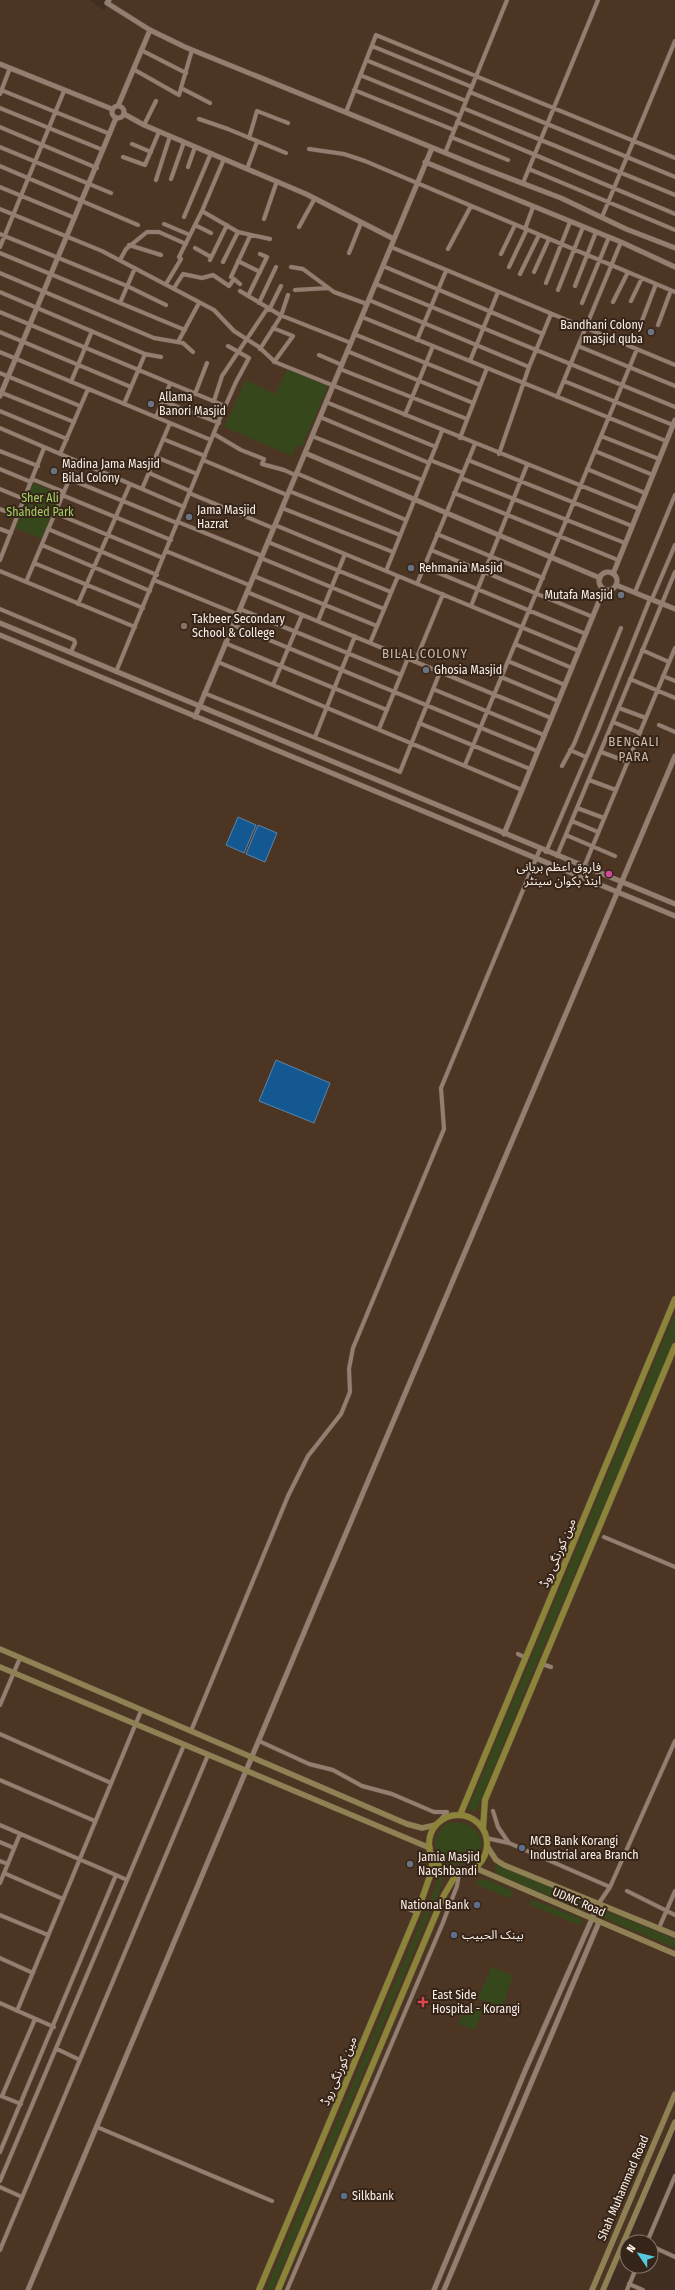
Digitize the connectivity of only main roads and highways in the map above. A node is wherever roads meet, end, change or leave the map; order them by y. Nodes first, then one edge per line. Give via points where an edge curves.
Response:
1 (675, 1299) edge
2 (675, 1346) edge
3 (0, 1650) edge
4 (0, 1667) edge
5 (460, 1816) junction
6 (436, 1825) junction
7 (483, 1829) junction
8 (487, 1846) junction
9 (430, 1848) junction
10 (433, 1858) junction
11 (475, 1868) junction
12 (458, 1873) junction
13 (675, 1935) edge
14 (675, 1954) edge
15 (675, 2094) edge
16 (675, 2122) edge
17 (259, 2290) edge
18 (278, 2290) edge
19 (592, 2290) edge
20 (603, 2290) edge

1 - 5 main road, مین کورنگی روڈ
2 - 7 main road via 485,1800
3 - 6 main road via 415,1827 428,1828
4 - 9 main road
5 - 6 main road via 449,1817
5 - 7 main road via 476,1822
6 - 9 main road via 431,1835
7 - 8 main road
8 - 11 main road via 485,1855
8 - 13 main road, UDMC Road via 492,1856 504,1865
9 - 10 main road
10 - 12 main road via 447,1871
10 - 17 main road, مین کورنگی روڈ via 431,1873 417,1913
11 - 12 main road
11 - 14 main road, UDMC Road
12 - 18 main road via 444,1895 410,1973
15 - 19 main road, Shah Muhammad Road
16 - 20 main road, Shah Muhammad Road

